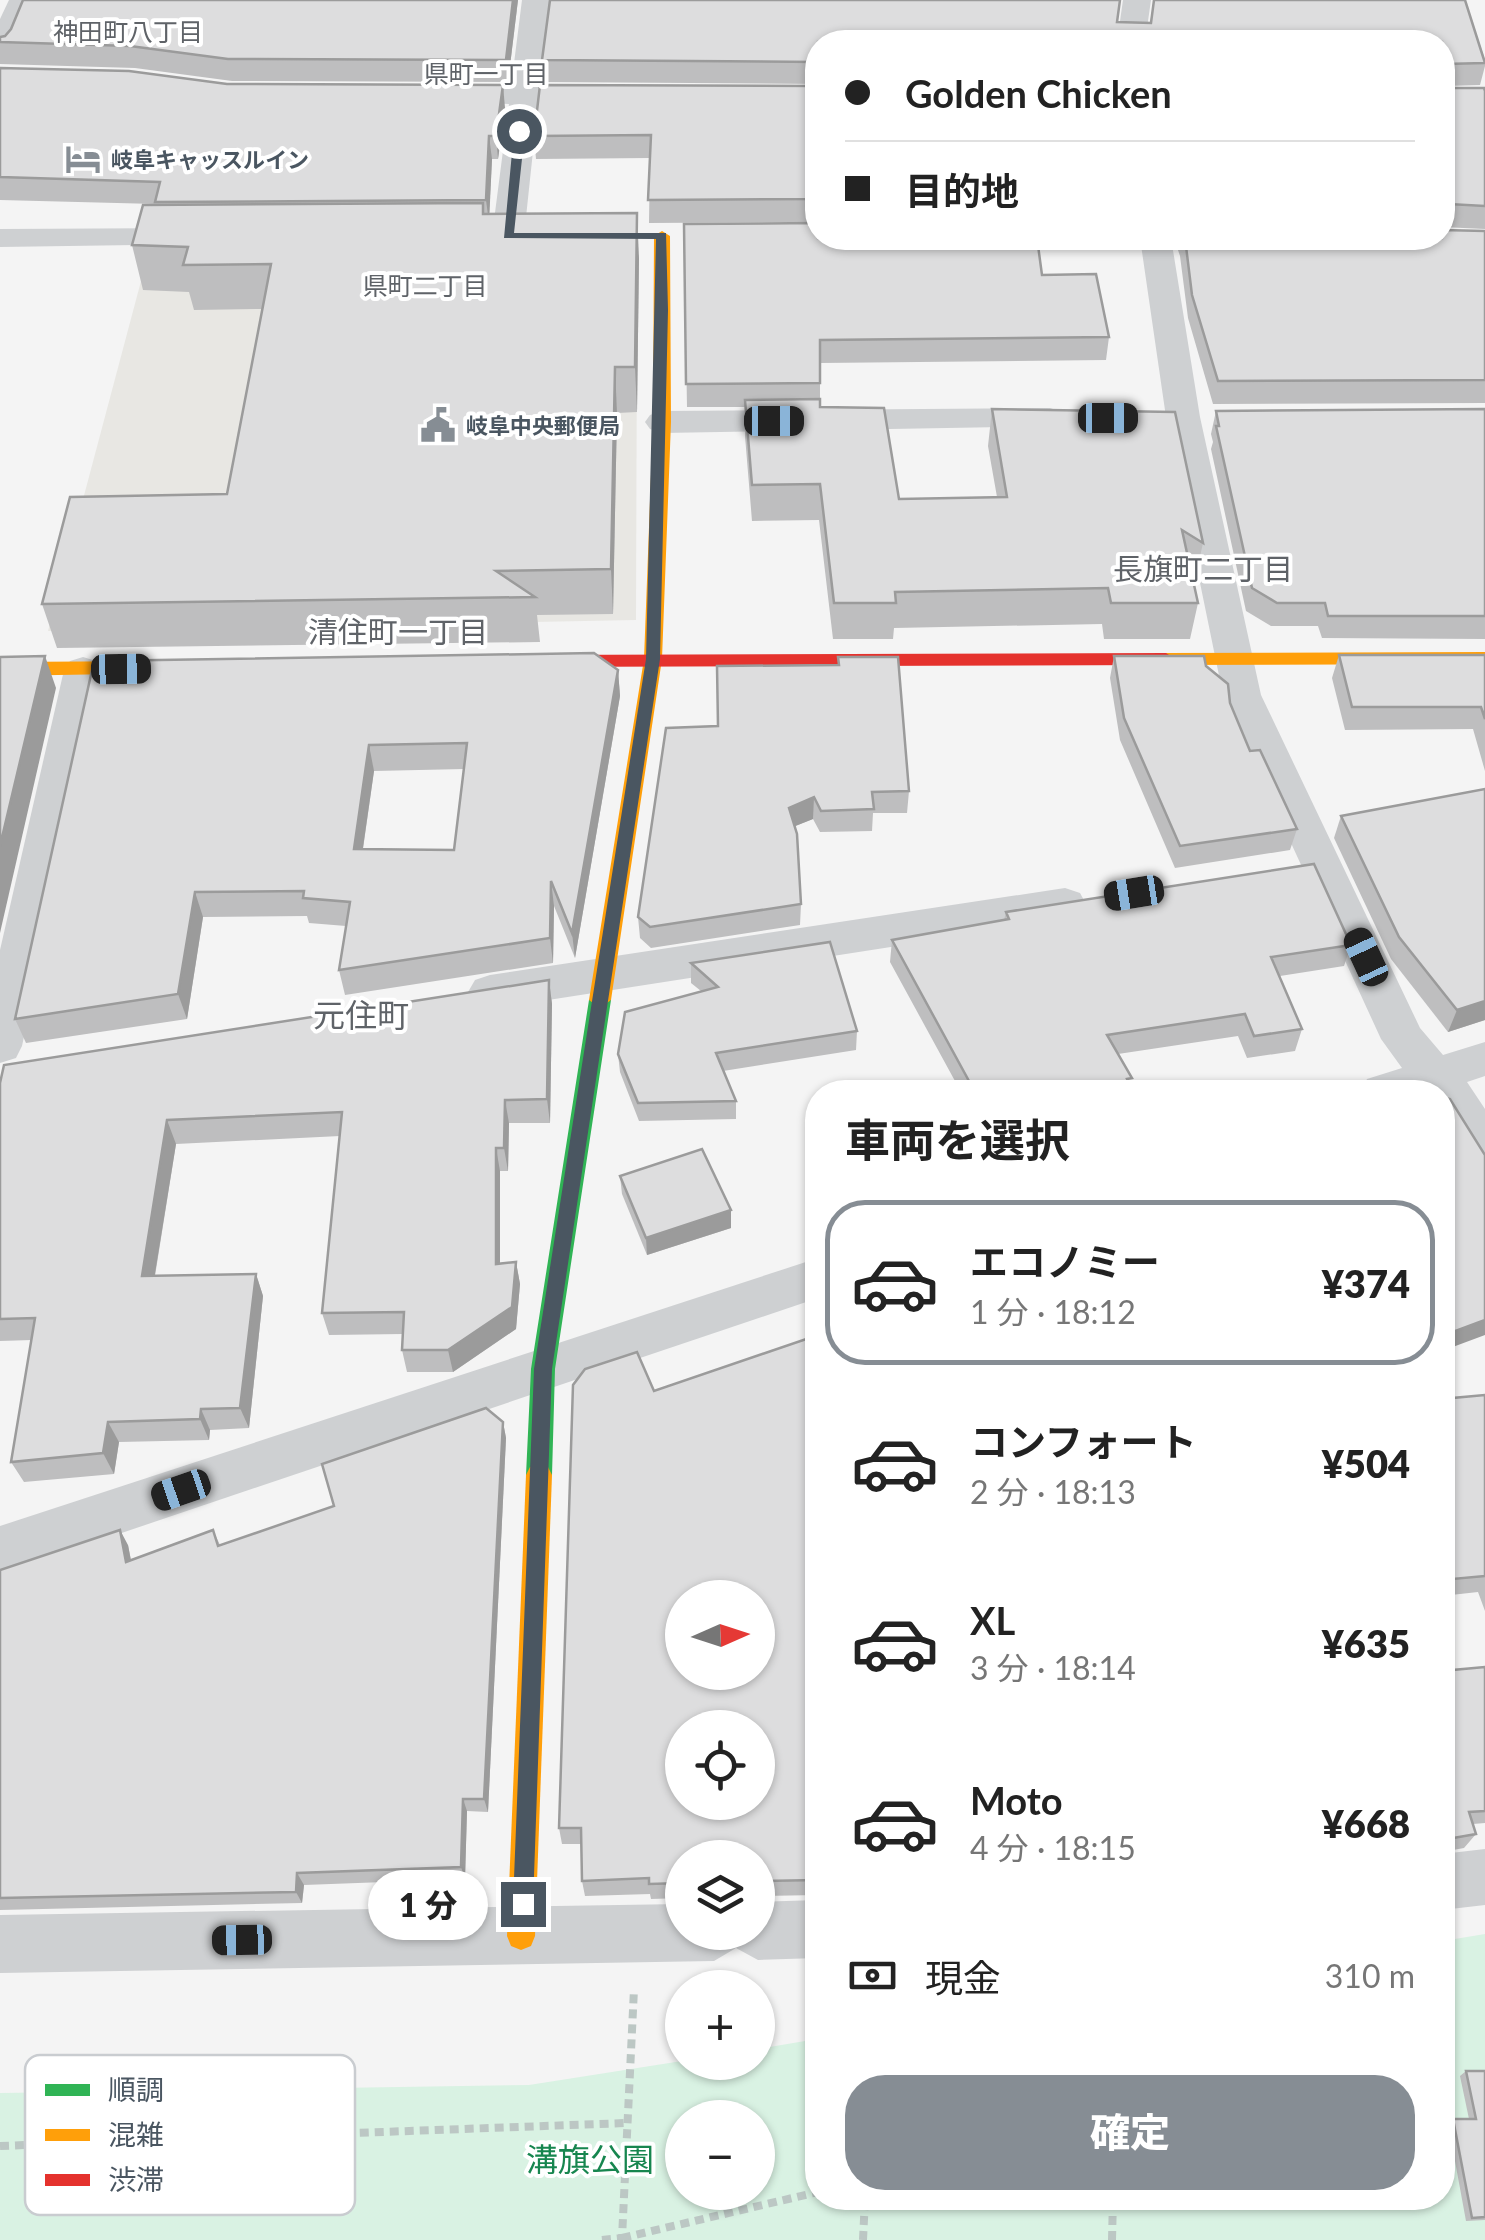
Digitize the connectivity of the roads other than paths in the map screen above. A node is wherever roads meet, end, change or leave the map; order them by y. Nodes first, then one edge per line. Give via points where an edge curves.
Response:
1 (23, 0) edge
2 (536, 0) edge
3 (1137, 0) edge
4 (1132, 30) edge
5 (0, 50) edge
6 (426, 95) edge
7 (523, 96) junction
8 (621, 96) edge
9 (469, 236) edge
10 (508, 236) junction
11 (547, 236) edge
12 (624, 236) edge
13 (662, 236) junction
14 (701, 236) edge
15 (215, 237) edge
16 (0, 238) edge
17 (1157, 250) edge
18 (1086, 418) edge
19 (1144, 418) edge
20 (1183, 418) junction
21 (1221, 418) edge
22 (662, 422) junction
23 (1485, 658) edge
24 (653, 659) junction
25 (1236, 659) junction
26 (496, 662) edge
27 (182, 668) edge
28 (0, 670) edge
29 (83, 670) junction
30 (1110, 897) edge
31 (606, 974) junction
32 (450, 999) edge
33 (13, 1059) edge
34 (1485, 1059) edge
35 (1433, 1076) junction
36 (1420, 1080) edge
37 (1437, 1080) edge
38 (1455, 1101) edge
39 (1485, 1148) edge
40 (805, 1282) edge
41 (543, 1369) junction
42 (0, 1550) edge
43 (1485, 1877) edge
44 (1455, 1880) edge
45 (805, 1929) edge
46 (775, 1930) edge
47 (665, 1934) edge
48 (522, 1936) junction
49 (0, 1944) edge

1 - 5 street
2 - 7 street
3 - 4 street
6 - 7 street
7 - 8 street
7 - 10 street
9 - 10 street
10 - 11 street
12 - 13 street
13 - 14 street
13 - 22 street
15 - 16 street
17 - 20 street
18 - 22 street
19 - 20 street
20 - 21 street
20 - 25 street
22 - 24 street
23 - 25 street
24 - 25 street
24 - 26 street
24 - 31 street
25 - 35 street via 1242,696 1304,867
27 - 29 street
28 - 29 street
29 - 33 street
30 - 31 street
31 - 32 street
31 - 41 street
34 - 35 street
35 - 36 street
35 - 37 street
38 - 39 street
40 - 41 street
41 - 42 street
41 - 48 street
43 - 44 street
45 - 46 street
47 - 48 street
48 - 49 street

